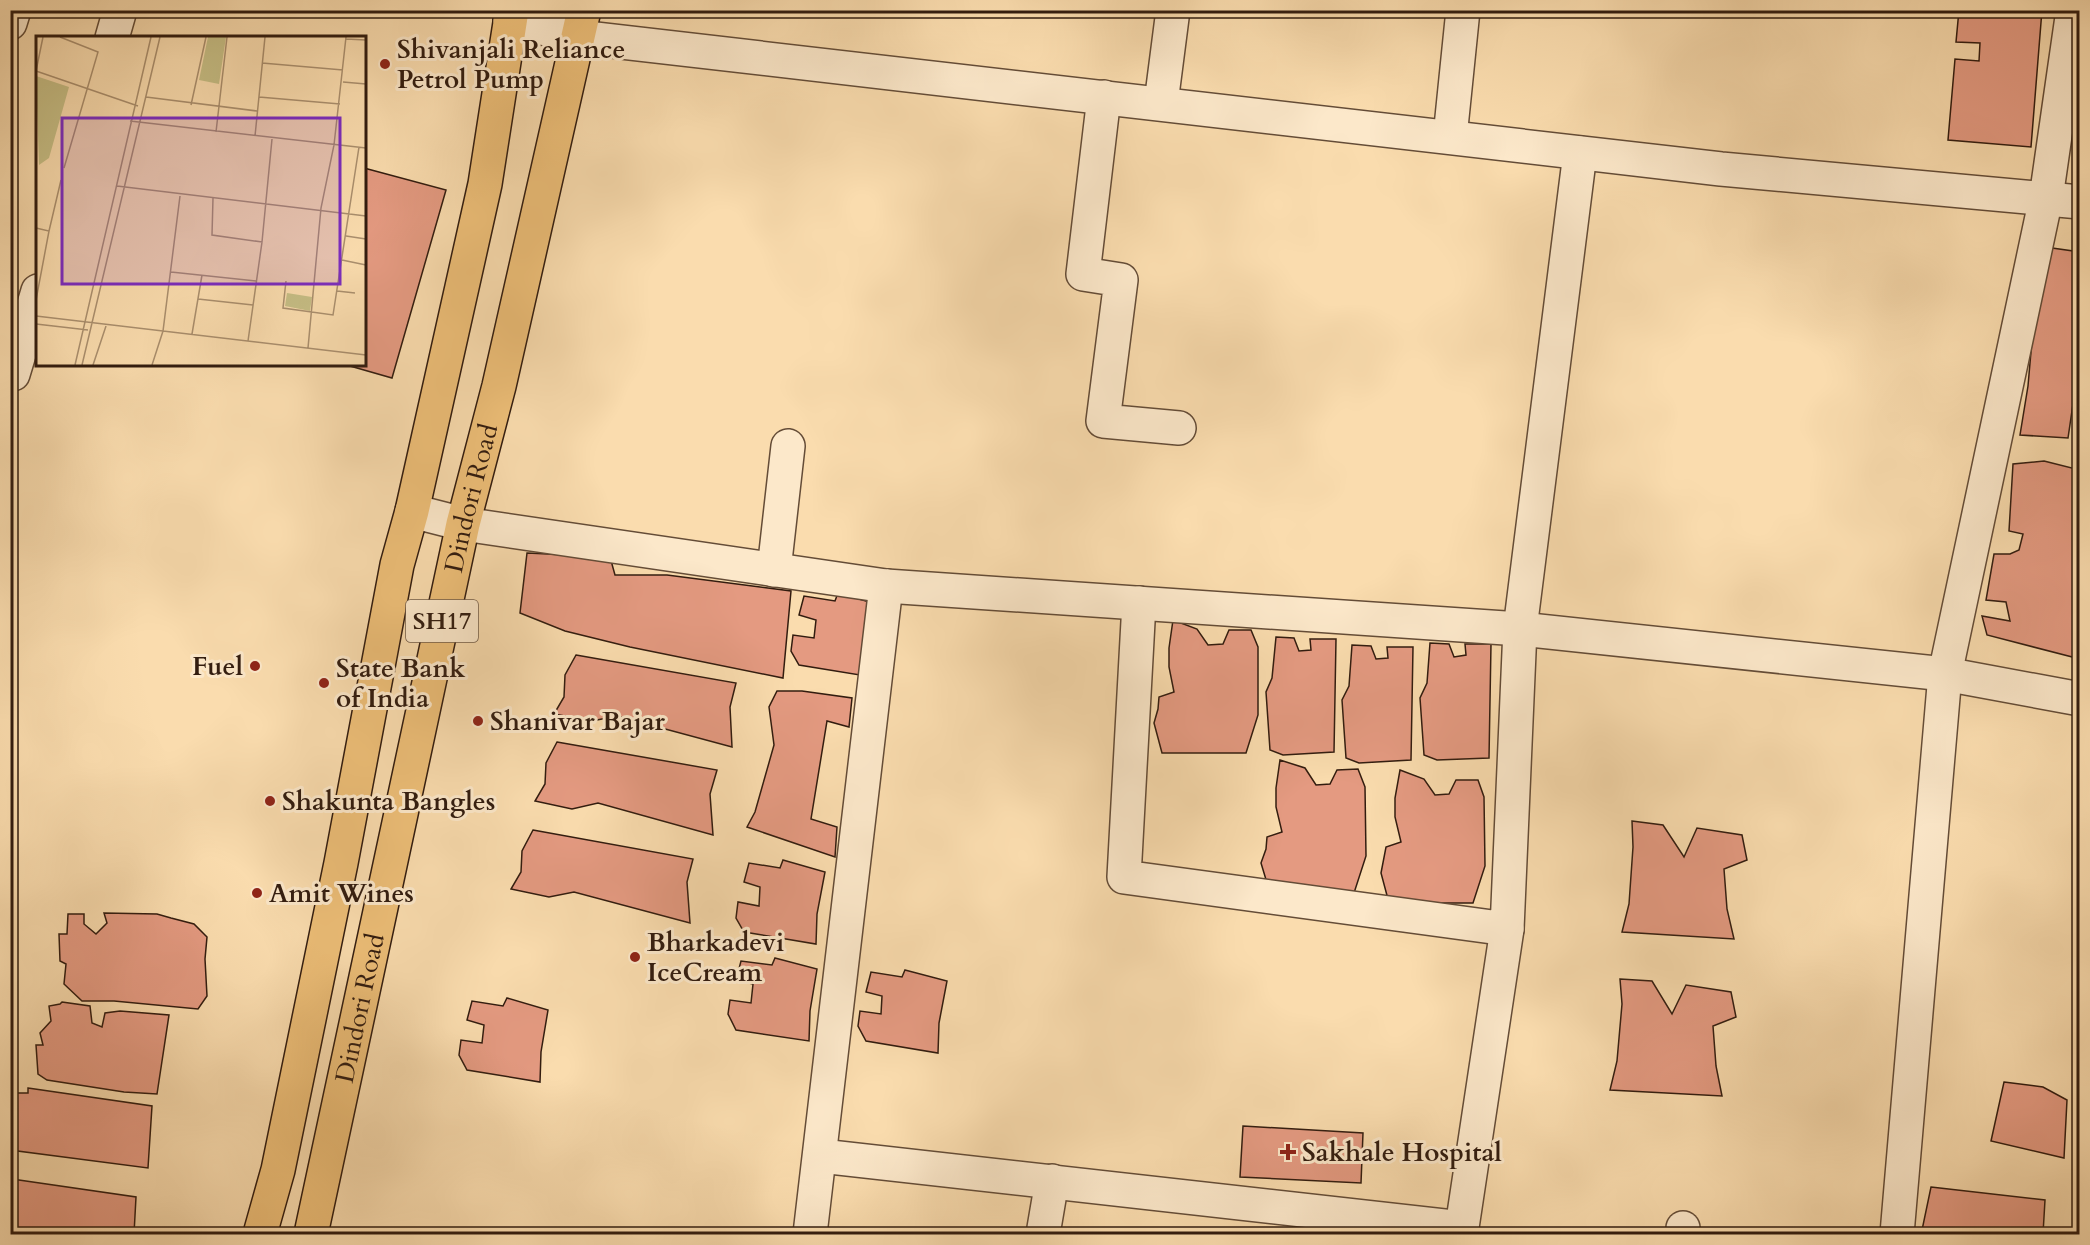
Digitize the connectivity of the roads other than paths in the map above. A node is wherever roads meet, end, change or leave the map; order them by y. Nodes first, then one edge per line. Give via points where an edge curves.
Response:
1 (14, 10) edge
2 (120, 10) edge
3 (1173, 10) edge
4 (1463, 10) edge
5 (2073, 10) edge
6 (511, 15) edge
7 (10, 23) edge
8 (581, 24) edge
9 (113, 36) edge
10 (1104, 96) junction
11 (1161, 103) junction
12 (1450, 137) junction
13 (1580, 153) junction
14 (2046, 198) junction
15 (2079, 201) edge
16 (36, 298) edge
17 (13, 374) dead end
18 (1179, 428) dead end
19 (788, 446) dead end
20 (412, 511) junction
21 (463, 524) junction
22 (774, 570) junction
23 (886, 586) junction
24 (1139, 603) junction
25 (1520, 629) junction
26 (1945, 674) junction
27 (2079, 699) edge
28 (1507, 929) junction
29 (820, 1156) junction
30 (1052, 1181) junction
31 (1461, 1231) edge
32 (260, 1234) edge
33 (310, 1234) edge
34 (810, 1234) edge
35 (1043, 1234) edge
36 (1897, 1234) edge

1 - 7 street
2 - 9 street
3 - 11 street
4 - 12 street
5 - 14 street
6 - 8 street
6 - 20 main road, Dindori Road / SH17 via 485,184
8 - 10 street
8 - 21 main road, Dindori Road / SH17
10 - 11 street
10 - 18 street via 1083,274 1121,280 1103,421
11 - 12 street
12 - 13 street
13 - 14 street
13 - 25 street
14 - 15 street
14 - 26 street
16 - 17 street
19 - 22 street
20 - 21 street
20 - 32 main road, Dindori Road / SH17 via 397,565 278,1170
21 - 22 street
21 - 33 main road, Dindori Road / SH17
22 - 23 street
23 - 24 street
23 - 29 street
24 - 25 street
24 - 28 street via 1124,877
25 - 26 street
25 - 28 street
26 - 27 street
26 - 36 street
28 - 31 street
29 - 30 street
29 - 34 street
30 - 31 street
30 - 35 street

